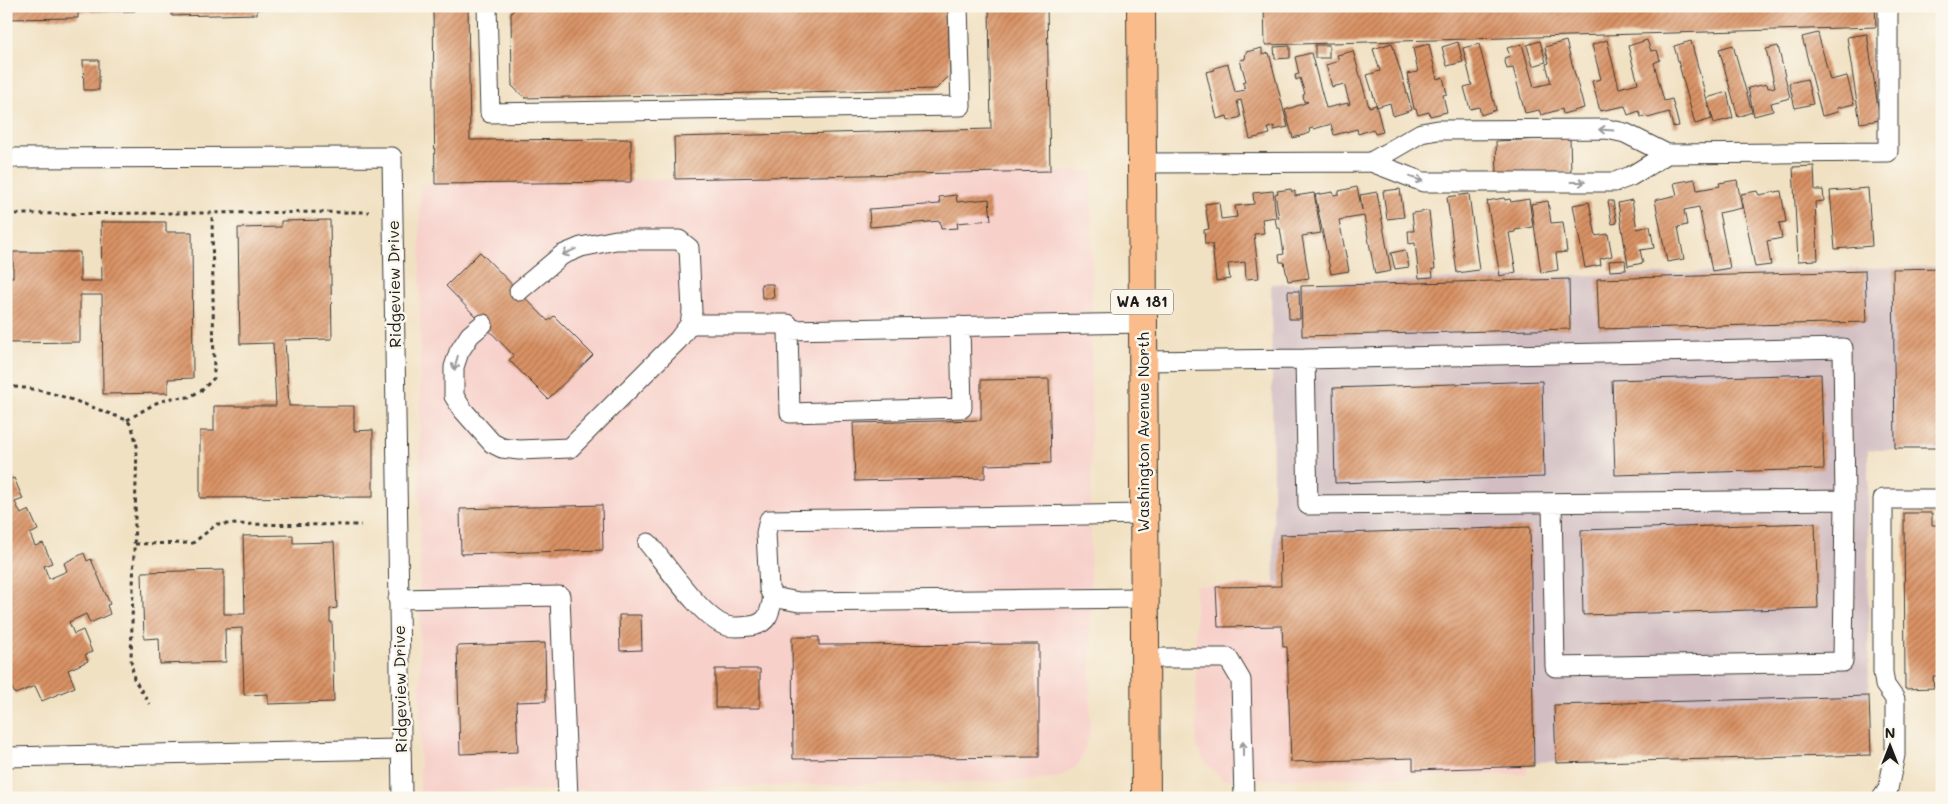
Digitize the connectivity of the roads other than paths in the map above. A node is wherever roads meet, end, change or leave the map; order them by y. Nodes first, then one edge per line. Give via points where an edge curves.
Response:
1 (487, 6) edge
2 (958, 6) edge
3 (1141, 6) edge
4 (1888, 6) edge
5 (1667, 154) junction
6 (6, 158) edge
7 (1371, 162) junction
8 (1142, 163) junction
9 (519, 292) dead end
10 (1142, 323) junction
11 (483, 324) dead end
12 (690, 324) junction
13 (960, 326) junction
14 (788, 330) junction
15 (1305, 359) junction
16 (1143, 361) junction
17 (1940, 499) dead end
18 (1845, 500) junction
19 (1552, 503) junction
20 (1144, 514) junction
21 (648, 542) dead end
22 (773, 597) junction
23 (1144, 598) junction
24 (398, 599) junction
25 (1145, 658) junction
26 (400, 749) junction
27 (6, 757) edge
28 (402, 798) edge
29 (568, 798) edge
30 (1146, 798) edge
31 (1244, 798) edge
32 (1882, 798) edge

1 - 2 lane via 490,114 961,106
3 - 8 main road, Washington Avenue North / WA 181
4 - 5 lane via 1888,152
7 -> 5 lane via 1423,182 1615,182
5 -> 7 lane via 1625,132 1607,129 1438,130 1421,133
6 - 24 lane, Ridgeview Drive via 392,157
7 - 8 lane
8 - 10 main road, Washington Avenue North / WA 181
12 -> 9 lane via 689,248 679,240 616,240 581,247 562,256
10 - 13 lane
10 - 16 main road, Washington Avenue North / WA 181
11 -> 12 lane via 470,335 459,352 454,367 454,396 492,443 518,450 570,448 678,340
12 - 14 lane via 788,324
13 - 14 lane
13 - 14 lane via 962,408 790,413
15 - 16 lane
15 - 18 lane via 1843,348
15 - 19 lane via 1308,505
16 - 20 main road, Washington Avenue North / WA 181
17 - 32 lane via 1883,499 1883,672 1885,685 1895,699 1895,755 1888,789
18 - 19 lane
18 - 19 lane via 1843,662 1555,667
20 - 22 lane via 769,520 766,533 769,589
20 - 23 main road, Washington Avenue North / WA 181
21 - 22 lane via 703,610 726,626 755,626 766,621
22 - 23 lane via 799,602
23 - 25 main road, Washington Avenue North / WA 181
24 - 26 lane, Ridgeview Drive
24 - 29 lane via 560,596
25 - 30 main road, Washington Avenue North / WA 181
31 -> 25 lane via 1241,680 1228,658
26 - 27 lane
26 - 28 lane, Ridgeview Drive

